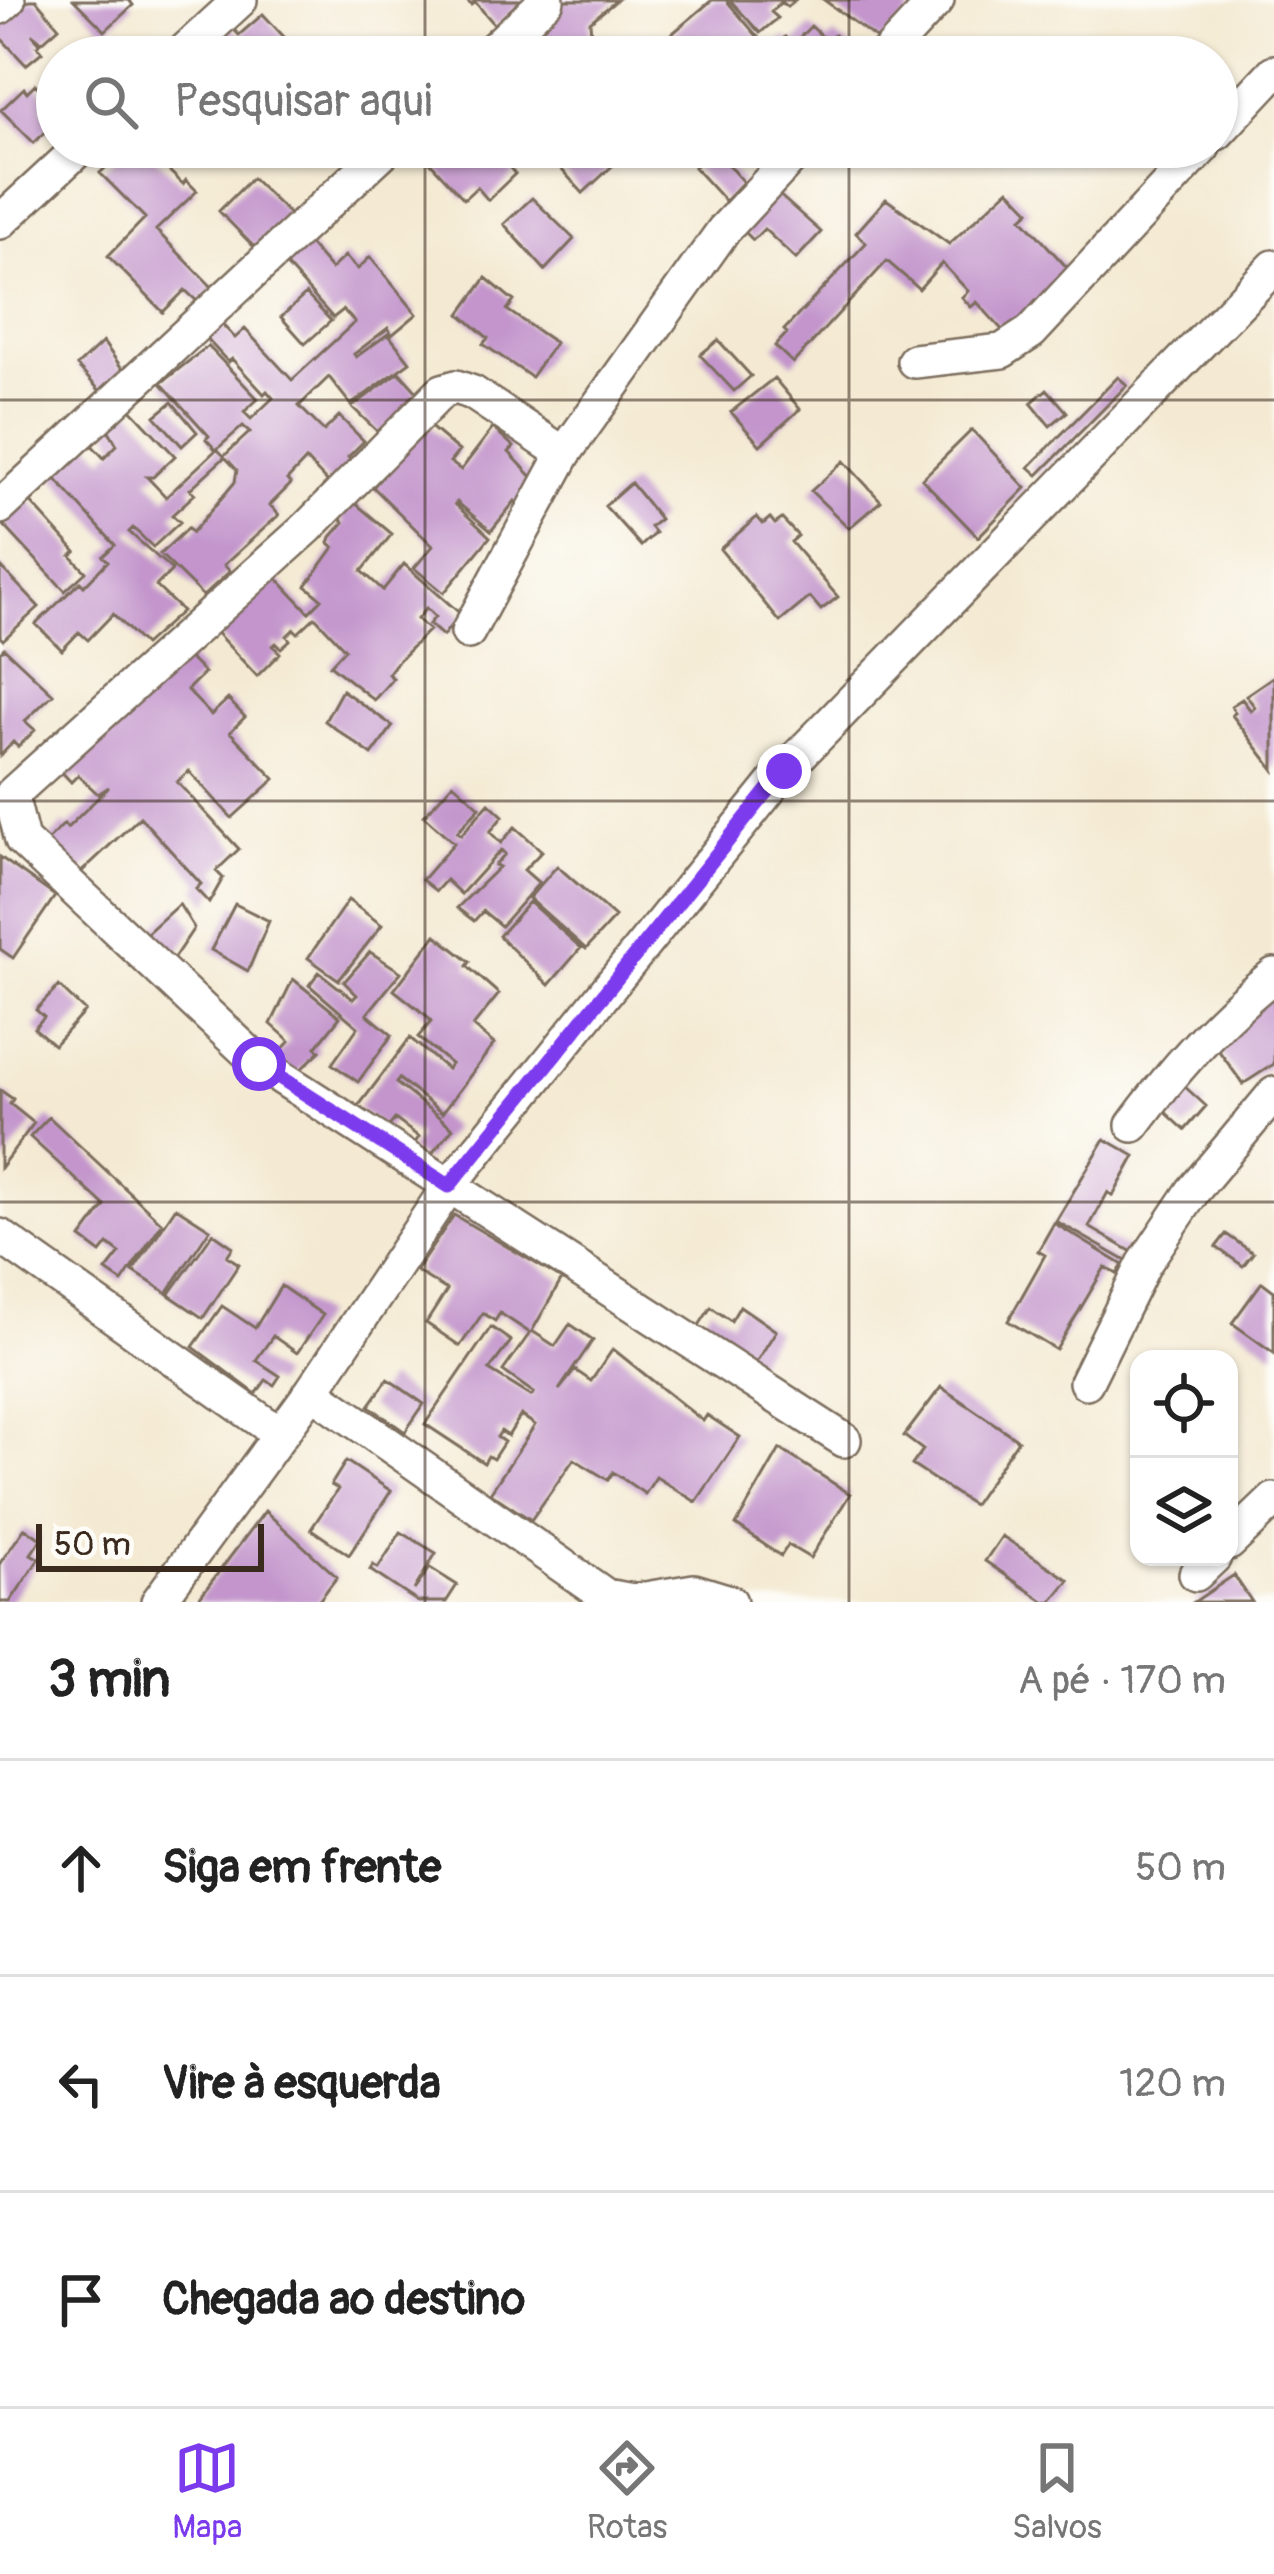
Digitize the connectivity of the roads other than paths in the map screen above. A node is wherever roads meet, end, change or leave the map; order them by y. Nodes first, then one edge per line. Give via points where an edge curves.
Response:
1 (8, 0) edge
2 (240, 0) edge
3 (547, 0) edge
4 (937, 0) edge
5 (0, 8) edge
6 (201, 36) edge
7 (508, 36) edge
8 (904, 36) edge
9 (1274, 72) edge
10 (1238, 111) edge
11 (58, 168) edge
12 (365, 168) edge
13 (782, 168) edge
14 (1184, 168) edge
15 (0, 221) edge
16 (1274, 267) edge
17 (914, 361) dead end
18 (564, 454) junction
19 (0, 507) edge
20 (469, 632) dead end
21 (1274, 975) edge
22 (1274, 1094) edge
23 (1133, 1125) dead end
24 (449, 1186) junction
25 (0, 1236) edge
26 (1086, 1382) dead end
27 (312, 1390) junction
28 (280, 1435) junction
29 (844, 1440) dead end
30 (1274, 1500) edge
31 (1238, 1534) edge
32 (158, 1602) edge
33 (730, 1602) edge

1 - 5 street
2 - 6 street
3 - 7 street
4 - 8 street
9 - 10 street
11 - 15 street
12 - 19 street
13 - 18 street via 723,231
14 - 17 street via 1030,332 1002,351
16 - 24 street via 784,771
18 - 20 street
18 - 24 street via 473,393 442,391 308,527 11,795 22,840 259,1064
21 - 23 street via 1174,1070
22 - 26 street via 1192,1191 1144,1264
24 - 27 street
24 - 29 street
25 - 28 street
27 - 28 street
27 - 33 street via 606,1595 633,1601 694,1591
28 - 32 street
30 - 31 street

